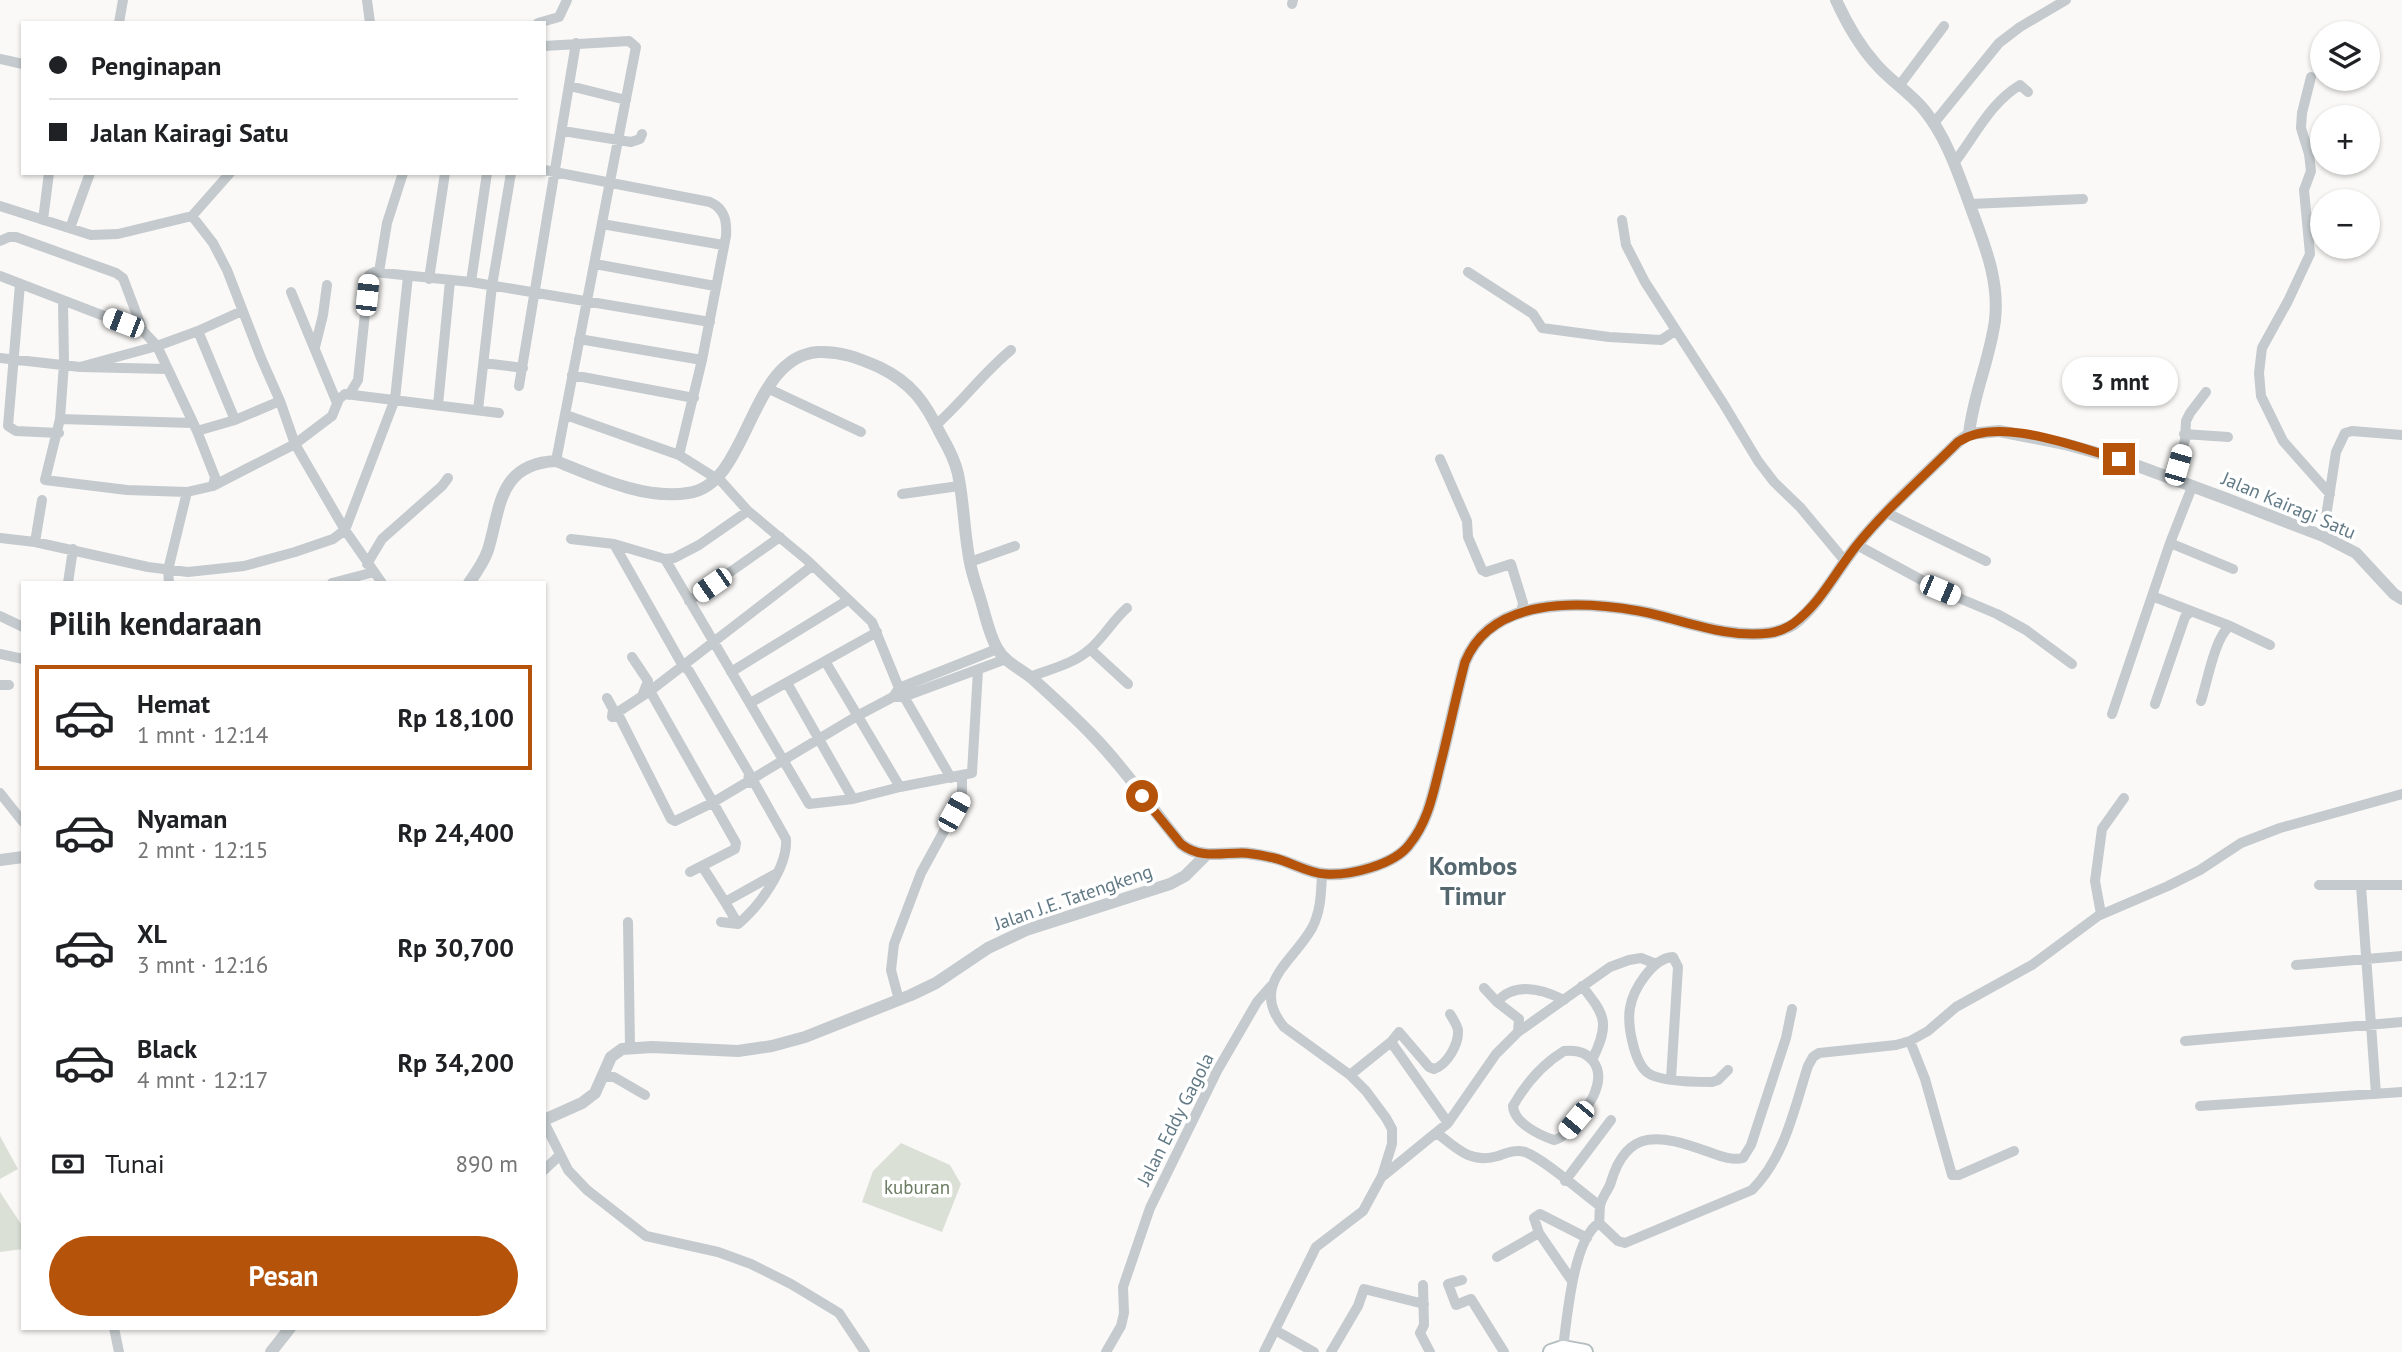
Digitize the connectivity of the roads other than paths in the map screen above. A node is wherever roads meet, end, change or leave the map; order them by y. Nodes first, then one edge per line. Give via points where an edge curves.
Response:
1 (367, 0) edge
2 (567, 0) edge
3 (1836, 0) edge
4 (2066, 0) edge
5 (120, 2) edge
6 (119, 21) edge
7 (370, 21) edge
8 (545, 21) edge
9 (1944, 26) dead end
10 (576, 43) junction
11 (546, 46) edge
12 (0, 59) edge
13 (21, 64) edge
14 (2310, 81) edge
15 (570, 86) junction
16 (1899, 86) junction
17 (2028, 92) dead end
18 (626, 100) junction
19 (1934, 123) junction
20 (563, 131) junction
21 (642, 134) dead end
22 (618, 141) junction
23 (1954, 163) junction
24 (546, 170) edge
25 (556, 172) junction
26 (49, 175) edge
27 (89, 175) edge
28 (228, 175) edge
29 (402, 175) edge
30 (446, 175) edge
31 (487, 175) edge
32 (511, 175) edge
33 (610, 183) junction
34 (2083, 199) dead end
35 (1970, 204) junction
36 (0, 206) edge
37 (192, 216) junction
38 (43, 220) junction
39 (1622, 220) dead end
40 (602, 225) junction
41 (70, 228) junction
42 (0, 242) edge
43 (723, 245) junction
44 (594, 264) junction
45 (379, 272) junction
46 (1468, 272) dead end
47 (0, 276) edge
48 (408, 276) junction
49 (429, 279) junction
50 (450, 281) junction
51 (471, 282) junction
52 (20, 284) junction
53 (327, 285) dead end
54 (492, 286) junction
55 (716, 286) junction
56 (291, 292) dead end
57 (533, 294) junction
58 (63, 300) junction
59 (585, 303) junction
60 (242, 311) junction
61 (710, 322) junction
62 (143, 331) junction
63 (198, 331) junction
64 (1675, 331) junction
65 (579, 339) junction
66 (158, 346) junction
67 (315, 348) junction
68 (1012, 349) dead end
69 (0, 358) edge
70 (15, 358) junction
71 (702, 360) junction
72 (484, 363) junction
73 (64, 364) junction
74 (80, 367) junction
75 (523, 368) junction
76 (166, 369) junction
77 (572, 375) junction
78 (519, 386) dead end
79 (767, 388) junction
80 (2206, 393) dead end
81 (349, 395) junction
82 (694, 398) junction
83 (395, 399) junction
84 (280, 401) junction
85 (337, 403) junction
86 (438, 405) junction
87 (478, 410) junction
88 (499, 413) dead end
89 (566, 415) junction
90 (60, 419) junction
91 (235, 420) junction
92 (936, 425) junction
93 (194, 427) junction
94 (861, 432) dead end
95 (58, 433) junction
96 (2184, 434) junction
97 (1969, 435) junction
98 (2402, 435) edge
99 (2228, 437) dead end
100 (295, 444) junction
101 (679, 455) junction
102 (1440, 459) dead end
103 (556, 461) junction
104 (448, 478) dead end
105 (715, 479) junction
106 (2174, 480) junction
107 (959, 485) junction
108 (213, 486) junction
109 (2192, 487) junction
110 (187, 492) junction
111 (902, 494) dead end
112 (2330, 494) junction
113 (42, 500) dead end
114 (748, 511) junction
115 (1886, 513) junction
116 (345, 530) junction
117 (2323, 536) junction
118 (780, 537) junction
119 (0, 538) edge
120 (571, 539) dead end
121 (35, 542) junction
122 (2170, 543) junction
123 (614, 544) junction
124 (1857, 545) junction
125 (1015, 546) dead end
126 (73, 549) junction
127 (665, 559) junction
128 (1845, 561) junction
129 (1986, 561) dead end
130 (970, 562) junction
131 (813, 566) junction
132 (371, 568) junction
133 (2233, 569) dead end
134 (168, 570) junction
135 (68, 581) edge
136 (169, 581) edge
137 (337, 581) edge
138 (381, 581) edge
139 (470, 581) edge
140 (2152, 596) junction
141 (2402, 598) edge
142 (848, 600) junction
143 (689, 601) junction
144 (1127, 608) dead end
145 (1521, 612) junction
146 (2190, 612) junction
147 (0, 616) edge
148 (21, 626) edge
149 (2230, 626) junction
150 (877, 632) junction
151 (712, 641) junction
152 (2270, 646) dead end
153 (1090, 649) junction
154 (0, 654) edge
155 (1002, 654) junction
156 (632, 657) dead end
157 (21, 659) edge
158 (825, 661) junction
159 (2072, 664) dead end
160 (683, 666) junction
161 (978, 670) junction
162 (943, 671) junction
163 (731, 672) junction
164 (1030, 677) junction
165 (950, 681) junction
166 (787, 683) junction
167 (1128, 684) dead end
168 (646, 693) junction
169 (898, 694) junction
170 (607, 698) dead end
171 (2201, 701) dead end
172 (750, 703) junction
173 (2155, 704) dead end
174 (2112, 715) dead end
175 (857, 716) junction
176 (612, 717) junction
177 (820, 738) junction
178 (783, 761) junction
179 (957, 777) junction
180 (748, 782) junction
181 (900, 787) junction
182 (0, 793) edge
183 (2402, 794) edge
184 (2124, 798) dead end
185 (853, 799) junction
186 (712, 803) junction
187 (21, 819) edge
188 (1206, 855) junction
189 (21, 857) edge
190 (0, 860) edge
191 (702, 866) junction
192 (690, 872) dead end
193 (777, 873) junction
194 (1322, 874) junction
195 (2319, 885) dead end
196 (2402, 885) edge
197 (2361, 886) junction
198 (725, 902) junction
199 (2101, 914) junction
200 (628, 922) dead end
201 (721, 922) dead end
202 (738, 924) junction
203 (2402, 956) edge
204 (2365, 959) junction
205 (1656, 964) junction
206 (2296, 965) dead end
207 (1271, 986) junction
208 (1582, 986) junction
209 (1484, 988) dead end
210 (900, 1000) junction
211 (1564, 1000) junction
212 (1497, 1002) junction
213 (1792, 1009) dead end
214 (1450, 1014) dead end
215 (2402, 1022) edge
216 (2370, 1024) junction
217 (1518, 1032) junction
218 (1910, 1041) junction
219 (2185, 1041) dead end
220 (1391, 1042) junction
221 (630, 1047) junction
222 (1593, 1058) junction
223 (1728, 1070) dead end
224 (1350, 1075) junction
225 (602, 1077) junction
226 (1671, 1079) junction
227 (2402, 1092) edge
228 (2376, 1094) junction
229 (645, 1095) dead end
230 (2200, 1106) dead end
231 (546, 1120) edge
232 (1611, 1121) dead end
233 (1448, 1124) junction
234 (546, 1125) edge
235 (1437, 1133) junction
236 (1392, 1144) junction
237 (2014, 1151) dead end
238 (560, 1155) junction
239 (1406, 1157) junction
240 (546, 1168) edge
241 (1382, 1176) junction
242 (1565, 1181) junction
243 (1600, 1206) junction
244 (1599, 1223) junction
245 (1539, 1233) junction
246 (1587, 1238) junction
247 (1497, 1257) dead end
248 (1462, 1280) dead end
249 (1572, 1281) junction
250 (1423, 1285) dead end
251 (1424, 1304) junction
252 (114, 1330) edge
253 (288, 1330) edge
254 (1275, 1330) junction
255 (1557, 1350) edge
256 (119, 1352) edge
257 (271, 1352) edge
258 (865, 1352) edge
259 (1106, 1352) edge
260 (1264, 1352) edge
261 (1314, 1352) edge
262 (1331, 1352) edge
263 (1430, 1352) edge
264 (1504, 1352) edge
265 (1585, 1352) edge

1 - 7 street
2 - 8 street via 559,17
3 - 16 street via 1875,64
4 - 19 street via 2000,43
5 - 6 street
9 - 16 street
10 - 11 street
10 - 15 street
10 - 18 street via 634,43
12 - 13 street
14 - 112 street via 2301,128 2311,171 2304,190 2310,254 2262,348 2259,373 2261,396 2283,440
15 - 18 street
15 - 20 street
16 - 19 street
17 - 23 street via 2020,85 2003,97
18 - 22 street
19 - 23 street
20 - 22 street
20 - 25 street
21 - 22 street via 637,141
22 - 33 street
23 - 35 street
24 - 25 street
25 - 33 street
25 - 57 street
26 - 38 street
27 - 41 street
28 - 37 street
29 - 45 street via 387,223
30 - 49 street
31 - 51 street
32 - 54 street
33 - 40 street
33 - 43 street via 719,206 727,224
34 - 35 street
35 - 97 street via 1988,253 1995,294 1994,320
36 - 38 street
37 - 41 street via 104,235
37 - 60 street via 213,243
38 - 41 street
39 - 64 street via 1632,258
40 - 43 street
40 - 44 street
42 - 62 street via 16,237 116,273 130,291
43 - 55 street
44 - 55 street
44 - 59 street
45 - 48 street
45 - 81 street via 369,275 358,380
46 - 64 street via 1533,314 1542,328 1661,340
47 - 52 street
48 - 49 street
48 - 83 street
49 - 50 street
50 - 51 street
50 - 86 street
51 - 54 street
52 - 58 street
52 - 70 street
53 - 67 street
54 - 57 street
54 - 72 street
55 - 61 street
56 - 67 street
57 - 59 street
57 - 75 street
58 - 62 street
58 - 73 street
59 - 61 street
59 - 65 street
60 - 63 street
60 - 84 street
61 - 71 street
62 - 66 street
63 - 66 street
63 - 91 street
64 - 128 street via 1765,472
65 - 71 street
65 - 77 street
66 - 74 street
66 - 76 street
67 - 85 street
68 - 92 street
69 - 70 street
70 - 73 street
70 - 95 street via 8,426 16,431
71 - 82 street
72 - 75 street
72 - 87 street
73 - 74 street
73 - 90 street
74 - 76 street
75 - 78 street
76 - 93 street
77 - 82 street
77 - 89 street
79 - 92 street via 789,363 808,353 852,355 908,385 922,398
79 - 94 street
79 - 105 street
80 - 96 street via 2189,413
81 - 83 street
81 - 85 street
82 - 101 street
83 - 86 street
83 - 116 street
84 - 91 street
84 - 100 street
85 - 100 street via 332,416
86 - 87 street
87 - 88 street
89 - 101 street
89 - 103 street
90 - 93 street
90 - 95 street
91 - 93 street
92 - 107 street
93 - 108 street via 215,477
95 - 110 street via 45,480
96 - 99 street
96 - 106 street
97 - 106 street, Jalan Kairagi Satu via 2021,434 2119,459
97 - 115 street
98 - 112 street via 2345,433 2336,452
100 - 108 street
100 - 116 street
101 - 105 street
102 - 145 street via 1482,570 1513,566 1523,603
103 - 105 street via 640,490 667,494 701,491
103 - 139 street via 526,467 505,490 488,552
104 - 132 street via 382,539
105 - 114 street
106 - 109 street, Jalan Kairagi Satu
107 - 111 street
107 - 130 street
108 - 110 street
109 - 117 street, Jalan Kairagi Satu
109 - 122 street
110 - 134 street
112 - 117 street
113 - 121 street
114 - 118 street
114 - 127 street via 692,549
115 - 124 street
115 - 129 street
116 - 132 street
116 - 134 street via 316,546 244,566
117 - 141 street, Jalan Kairagi Satu via 2356,553
118 - 131 street
118 - 143 street
119 - 121 street
120 - 123 street
121 - 126 street
122 - 133 street
122 - 140 street
123 - 127 street
123 - 160 street
124 - 128 street
124 - 159 street via 1940,590 2007,619
125 - 130 street
126 - 134 street
126 - 135 street
127 - 143 street
128 - 145 street via 1805,614 1772,633 1724,631 1641,611 1588,605
130 - 155 street via 989,630
131 - 142 street
131 - 151 street
132 - 137 street
132 - 138 street
134 - 136 street
140 - 146 street
140 - 174 street
142 - 150 street
142 - 163 street
143 - 151 street
144 - 153 street
145 - 194 street via 1482,633 1471,646 1428,814 1408,847 1375,866
146 - 149 street
146 - 173 street
147 - 148 street
149 - 152 street
149 - 171 street via 2217,648
150 - 158 street
150 - 169 street
151 - 160 street
151 - 163 street
153 - 164 street via 1077,659
153 - 167 street
154 - 157 street
155 - 161 street
155 - 162 street
155 - 164 street
156 - 168 street via 649,681
158 - 166 street
158 - 175 street
160 - 168 street
160 - 180 street via 749,774
161 - 165 street
161 - 179 street via 972,773
162 - 165 street
162 - 169 street
163 - 172 street
164 - 188 street via 1096,739 1181,844
165 - 169 street
166 - 172 street
166 - 177 street
168 - 176 street
168 - 186 street
169 - 175 street
169 - 179 street
170 - 176 street
172 - 178 street
175 - 177 street
175 - 181 street
176 - 186 street via 619,716 671,819
177 - 178 street
177 - 185 street
178 - 180 street
178 - 185 street via 810,804
179 - 181 street
179 - 210 street via 962,798 921,873 894,944 891,970
180 - 186 street
180 - 193 street via 755,784 786,839
181 - 185 street
182 - 187 street
183 - 199 street via 2262,834 2179,881
184 - 199 street via 2102,829 2095,881
186 - 191 street via 736,846
188 - 194 street via 1245,853
188 - 210 street, Jalan J.E. Tatengkeng via 1170,884 1026,930
189 - 190 street
191 - 192 street
191 - 198 street
193 - 198 street
193 - 202 street via 766,894
194 - 207 street, Jalan Eddy Gagola via 1321,900 1311,929
195 - 197 street
196 - 197 street
197 - 204 street
198 - 202 street
199 - 218 street via 2032,965 1956,1007
200 - 221 street
201 - 202 street
203 - 204 street
204 - 206 street
204 - 216 street
205 - 208 street via 1641,958 1629,960
205 - 226 street via 1673,957 1678,967
205 - 226 street via 1633,999 1631,1028 1635,1053 1648,1073
207 - 224 street via 1272,1006 1284,1027
207 - 259 street, Jalan Eddy Gagola via 1217,1071 1150,1208 1124,1287 1121,1326
208 - 211 street
208 - 222 street via 1600,1008 1605,1029
209 - 212 street
210 - 221 street, Jalan J.E. Tatengkeng via 772,1046 738,1051
211 - 212 street via 1547,991 1516,989
211 - 217 street
212 - 217 street via 1519,1019
213 - 243 street via 1745,1156 1732,1159 1662,1139 1638,1142 1620,1157
214 - 220 street via 1457,1039 1441,1067 1429,1067 1399,1032
215 - 216 street
216 - 219 street
216 - 228 street
217 - 233 street via 1496,1054
218 - 237 street via 1952,1175
218 - 244 street via 1825,1051 1813,1057 1789,1128 1765,1177 1752,1190 1625,1243
220 - 224 street
220 - 233 street
221 - 225 street via 611,1056
222 - 222 street via 1599,1070 1590,1104 1559,1139 1547,1138 1516,1116 1513,1106 1522,1090 1552,1058 1564,1051
223 - 226 street via 1712,1082
224 - 236 street via 1386,1118
225 - 229 street via 614,1077
225 - 231 street via 595,1093 582,1103
227 - 228 street
228 - 230 street
232 - 242 street
233 - 235 street
234 - 238 street
235 - 239 street
235 - 242 street via 1474,1159 1523,1152
236 - 239 street
236 - 241 street
238 - 240 street
238 - 258 street via 587,1190 646,1236 718,1252 791,1284 839,1313
239 - 241 street
241 - 254 street via 1363,1211 1316,1247
242 - 243 street
243 - 244 street
244 - 246 street
245 - 246 street via 1534,1218 1538,1213
245 - 247 street
245 - 249 street
246 - 249 street
248 - 264 street via 1448,1284 1456,1305 1471,1299
249 - 255 street
250 - 251 street
251 - 262 street via 1364,1289
251 - 263 street via 1420,1333
252 - 256 street
253 - 257 street
254 - 260 street
254 - 261 street
255 - 265 main road

